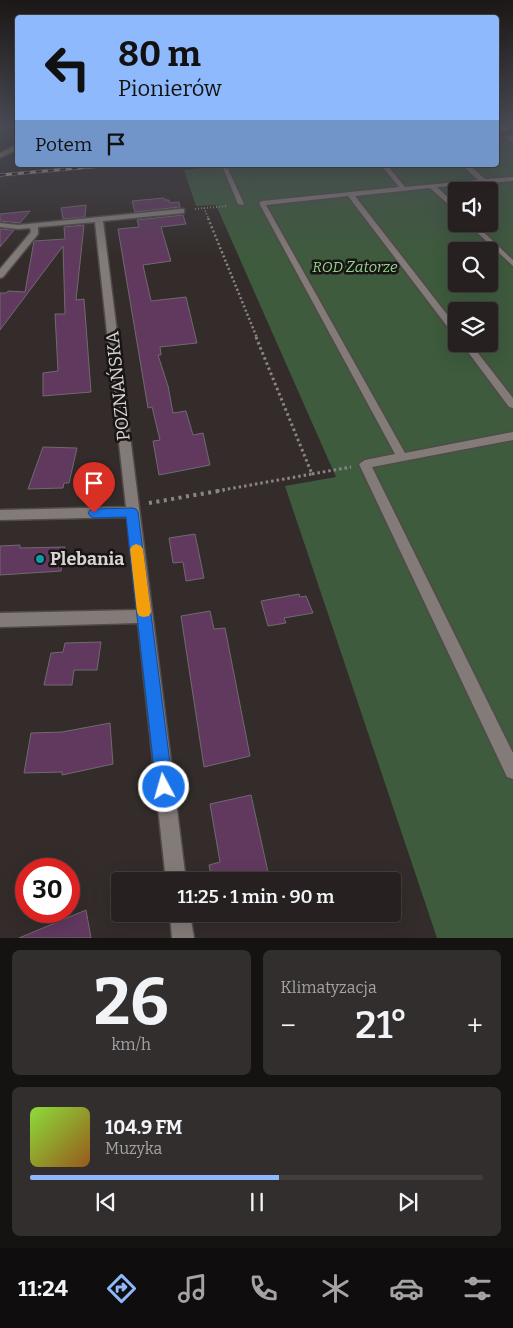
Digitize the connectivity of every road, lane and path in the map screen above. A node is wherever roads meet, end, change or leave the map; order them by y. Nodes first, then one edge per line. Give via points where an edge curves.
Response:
1 (226, 171) edge
2 (389, 171) edge
3 (471, 171) edge
4 (513, 179) edge
5 (483, 181) junction
6 (432, 186) junction
7 (404, 189) junction
8 (350, 194) junction
9 (448, 201) edge
10 (241, 204) dead end
11 (181, 211) joint
12 (99, 219) junction
13 (34, 225) junction
14 (0, 226) edge
15 (480, 232) edge
16 (513, 264) edge
17 (0, 275) edge
18 (448, 322) edge
19 (472, 352) edge
20 (513, 405) edge
21 (513, 436) edge
22 (402, 457) junction
23 (365, 464) junction
24 (312, 474) junction
25 (132, 509) junction
26 (0, 515) edge
27 (144, 616) junction
28 (0, 620) edge
29 (513, 771) edge
30 (175, 872) edge
31 (181, 922) edge
32 (182, 938) edge

1 - 10 lane
2 - 7 lane
3 - 5 lane
4 - 5 lane
5 - 6 lane
6 - 7 lane
6 - 9 lane
7 - 8 lane
8 - 18 lane
8 - 22 lane via 258,203
11 - 12 street
11 - 24 path via 204,208
12 - 13 street
12 - 25 street, POZNAŃSKA
13 - 14 street
13 - 17 street via 35,232
15 - 16 lane
19 - 20 lane
21 - 22 lane
22 - 23 lane
23 - 24 path
23 - 29 lane
24 - 25 path
25 - 26 street
25 - 27 street, POZNAŃSKA
27 - 28 street
27 - 30 street, POZNAŃSKA
31 - 32 street

